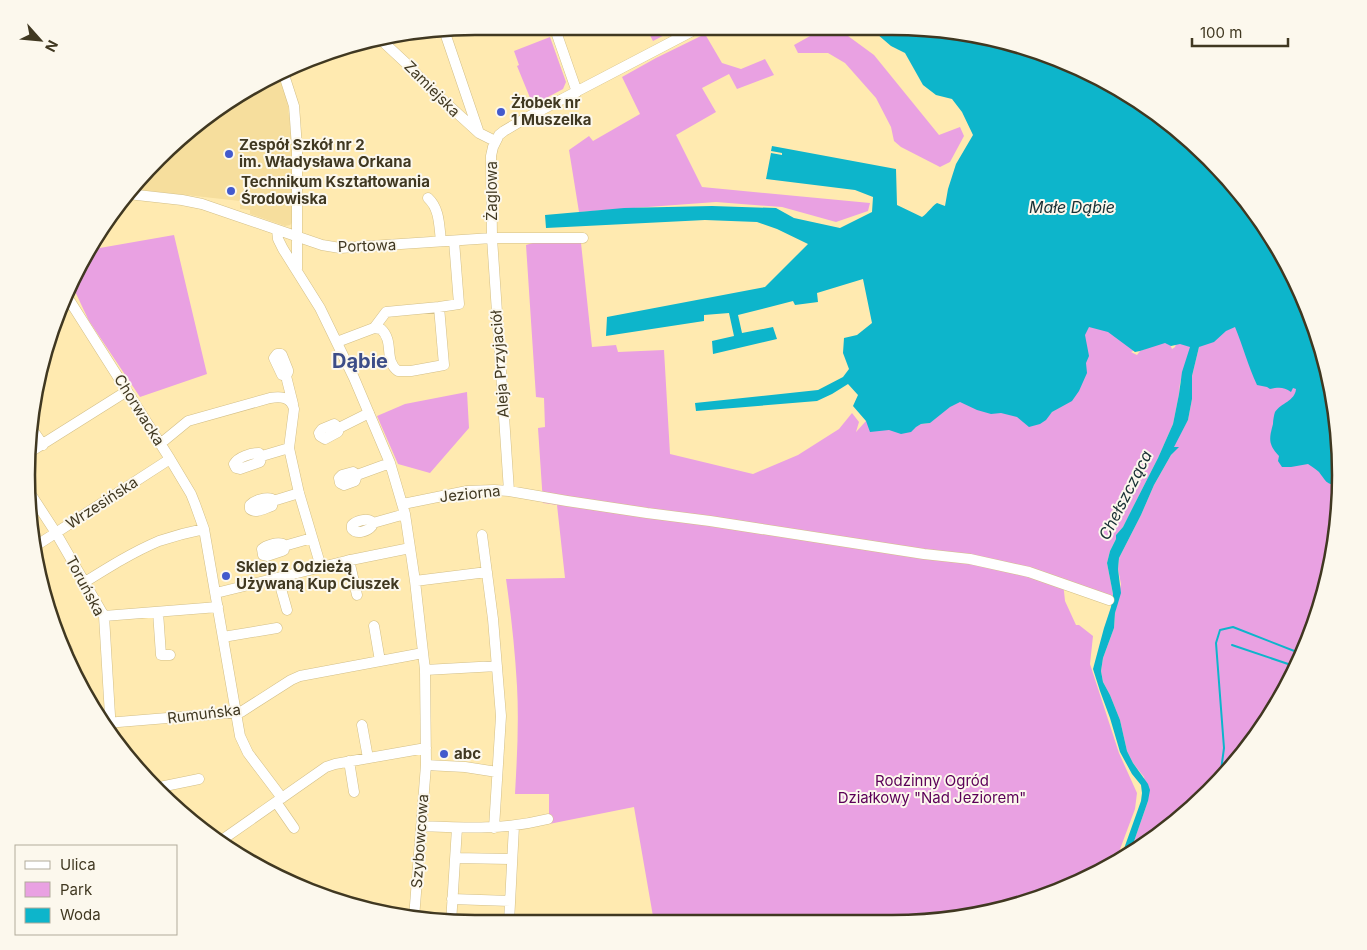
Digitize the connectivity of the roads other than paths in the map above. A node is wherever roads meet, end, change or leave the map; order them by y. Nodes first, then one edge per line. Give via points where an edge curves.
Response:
1 (557, 35) edge
2 (685, 35) edge
3 (446, 36) edge
4 (386, 44) edge
5 (285, 78) edge
6 (576, 92) junction
7 (479, 134) junction
8 (495, 141) junction
9 (136, 195) edge
10 (428, 198) dead end
11 (277, 230) junction
12 (296, 236) junction
13 (492, 238) junction
14 (583, 238) dead end
15 (441, 241) junction
16 (454, 241) junction
17 (300, 274) junction
18 (70, 302) edge
19 (439, 307) junction
20 (374, 328) junction
21 (337, 342) junction
22 (286, 376) dead end
23 (127, 391) junction
24 (292, 404) junction
25 (369, 413) junction
26 (339, 428) dead end
27 (37, 436) edge
28 (160, 444) junction
29 (44, 445) junction
30 (289, 448) junction
31 (36, 449) edge
32 (262, 456) dead end
33 (170, 459) junction
34 (390, 463) junction
35 (357, 475) dead end
36 (508, 490) junction
37 (299, 493) junction
38 (273, 501) dead end
39 (36, 502) edge
40 (404, 509) junction
41 (372, 523) dead end
42 (204, 529) junction
43 (56, 533) junction
44 (482, 535) dead end
45 (312, 538) junction
46 (40, 543) edge
47 (284, 546) dead end
48 (410, 548) junction
49 (349, 560) junction
50 (321, 567) junction
51 (486, 572) junction
52 (278, 578) junction
53 (415, 581) junction
54 (85, 582) junction
55 (216, 593) junction
56 (357, 595) dead end
57 (1109, 600) dead end
58 (218, 607) junction
59 (287, 610) dead end
60 (158, 612) junction
61 (104, 616) junction
62 (374, 626) dead end
63 (277, 628) dead end
64 (223, 637) junction
65 (170, 654) dead end
66 (423, 654) junction
67 (380, 661) junction
68 (497, 666) junction
69 (425, 670) junction
70 (236, 714) junction
71 (109, 718) edge
72 (362, 725) dead end
73 (114, 726) edge
74 (426, 748) junction
75 (368, 758) junction
76 (349, 761) junction
77 (426, 765) junction
78 (497, 772) junction
79 (200, 780) dead end
80 (164, 786) edge
81 (354, 792) dead end
82 (279, 800) junction
83 (548, 819) dead end
84 (422, 826) junction
85 (514, 826) junction
86 (294, 828) dead end
87 (457, 828) junction
88 (494, 828) junction
89 (226, 837) edge
90 (455, 858) junction
91 (512, 859) junction
92 (452, 899) junction
93 (510, 901) junction
94 (415, 911) edge
95 (451, 914) edge
96 (509, 915) edge

1 - 6 street
2 - 6 street, Żaglowa
3 - 7 street
4 - 7 street, Zamiejska
5 - 12 street, Szybowcowa via 295,119
6 - 8 street, Żaglowa via 504,130
7 - 8 street, Zamiejska
8 - 13 street, Żaglowa via 491,156
9 - 11 street, Portowa via 202,204
10 - 15 street via 437,211
11 - 12 street, Portowa
11 - 17 street, Szybowcowa via 283,249
12 - 15 street, Portowa via 340,248
12 - 17 street, Szybowcowa
13 - 14 street, Portowa
13 - 16 street, Portowa
13 - 36 street, Aleja Przyjaciół
15 - 16 street, Portowa
16 - 19 street via 459,304
17 - 21 street, Szybowcowa
18 - 23 street, Chorwacka
19 - 20 street via 386,312
19 - 20 street via 444,365 398,371 391,364 388,337 381,329
20 - 21 street
21 - 25 street, Szybowcowa
22 - 24 street
23 - 28 street, Chorwacka
23 - 29 street
24 - 28 street via 275,398 188,421
24 - 30 street
25 - 26 street
25 - 34 street, Szybowcowa
27 - 29 street
28 - 33 street, Chorwacka
29 - 31 street
30 - 32 street
30 - 37 street
33 - 42 street, Chorwacka via 193,499
33 - 43 street, Wrzesińska
34 - 35 street
34 - 40 street, Szybowcowa
36 - 40 street, Jeziorna via 467,491
36 - 57 street, Jeziorna via 970,559 1029,572
37 - 38 street
37 - 45 street
39 - 43 street, Toruńska
40 - 41 street
40 - 48 street, Szybowcowa
42 - 54 street via 143,548
42 - 55 street, Chorwacka
43 - 46 street, Wrzesińska
43 - 54 street, Toruńska
44 - 51 street
45 - 47 street
45 - 50 street
48 - 49 street
48 - 53 street, Szybowcowa
49 - 50 street
49 - 56 street
50 - 52 street
51 - 53 street
51 - 68 street
52 - 55 street
52 - 59 street
53 - 66 street, Szybowcowa
54 - 61 street, Toruńska
55 - 58 street, Chorwacka
58 - 60 street
58 - 64 street, Chorwacka
60 - 61 street
60 - 65 street via 161,655
61 - 71 street, Toruńska
62 - 67 street
63 - 64 street
64 - 70 street, Chorwacka
66 - 67 street, Rumuńska
66 - 69 street, Szybowcowa
67 - 70 street, Rumuńska via 300,676
68 - 69 street
68 - 78 street via 500,716
69 - 74 street, Szybowcowa
70 - 73 street, Rumuńska
70 - 82 street, Chorwacka via 240,736 248,753
72 - 75 street
74 - 75 street
74 - 77 street, Szybowcowa
75 - 76 street
76 - 81 street
76 - 82 street via 326,767
77 - 78 street
77 - 84 street, Szybowcowa
78 - 88 street
79 - 80 street
82 - 86 street, Chorwacka
82 - 89 street
83 - 85 street
84 - 87 street
84 - 94 street, Szybowcowa
85 - 88 street
85 - 91 street
87 - 88 street
87 - 90 street
90 - 91 street
90 - 92 street
91 - 93 street
92 - 93 street
92 - 95 street
93 - 96 street

